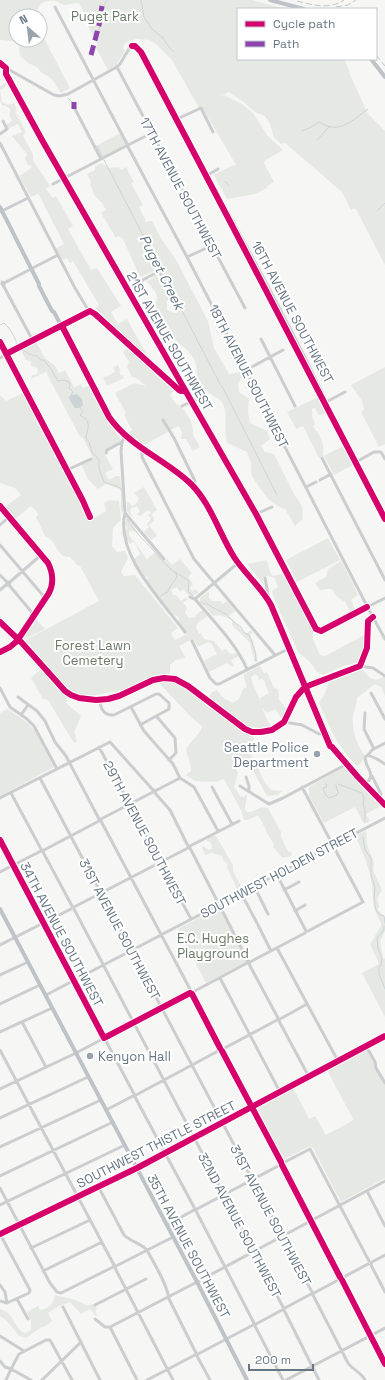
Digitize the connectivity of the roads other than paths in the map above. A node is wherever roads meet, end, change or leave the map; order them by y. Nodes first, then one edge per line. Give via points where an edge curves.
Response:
1 (270, 0) edge
2 (55, 7) dead end
3 (300, 8) edge
4 (372, 60) edge
5 (0, 63) edge
6 (117, 67) junction
7 (6, 68) junction
8 (385, 77) edge
9 (94, 80) junction
10 (75, 109) dead end
11 (177, 119) junction
12 (3, 121) dead end
13 (213, 132) dead end
14 (152, 133) junction
15 (0, 134) edge
16 (0, 143) edge
17 (127, 146) junction
18 (101, 159) junction
19 (218, 169) dead end
20 (206, 176) junction
21 (64, 178) junction
22 (53, 184) dead end
23 (28, 198) junction
24 (1, 210) edge
25 (212, 246) junction
26 (58, 255) junction
27 (187, 257) junction
28 (32, 268) junction
29 (0, 278) edge
30 (2, 284) edge
31 (127, 288) junction
32 (173, 296) dead end
33 (245, 308) dead end
34 (90, 311) junction
35 (62, 326) junction
36 (261, 339) dead end
37 (32, 341) junction
38 (0, 342) edge
39 (283, 350) dead end
40 (6, 354) junction
41 (270, 357) junction
42 (0, 358) edge
43 (246, 370) junction
44 (185, 391) junction
45 (345, 392) dead end
46 (197, 396) dead end
47 (192, 402) junction
48 (326, 402) junction
49 (182, 406) dead end
50 (295, 406) dead end
51 (163, 420) dead end
52 (125, 436) junction
53 (122, 442) junction
54 (142, 450) junction
55 (106, 453) dead end
56 (91, 458) dead end
57 (322, 458) dead end
58 (385, 459) edge
59 (356, 462) junction
60 (68, 470) junction
61 (331, 474) junction
62 (193, 486) junction
63 (306, 487) junction
64 (0, 506) edge
65 (272, 507) dead end
66 (125, 513) junction
67 (256, 514) junction
68 (9, 517) junction
69 (90, 517) dead end
70 (385, 519) edge
71 (0, 525) edge
72 (0, 545) edge
73 (41, 555) junction
74 (164, 559) dead end
75 (238, 563) junction
76 (22, 571) junction
77 (0, 575) edge
78 (265, 578) dead end
79 (385, 580) edge
80 (8, 583) junction
81 (215, 583) junction
82 (0, 590) edge
83 (46, 598) junction
84 (190, 598) dead end
85 (385, 598) edge
86 (195, 599) junction
87 (269, 601) junction
88 (368, 606) junction
89 (34, 615) junction
90 (373, 617) junction
91 (0, 623) edge
92 (185, 632) dead end
93 (18, 639) junction
94 (385, 639) edge
95 (192, 641) dead end
96 (290, 648) junction
97 (0, 652) edge
98 (275, 655) junction
99 (360, 666) junction
100 (247, 669) junction
101 (385, 676) edge
102 (306, 687) junction
103 (0, 688) edge
104 (371, 693) dead end
105 (18, 697) dead end
106 (310, 697) junction
107 (100, 700) junction
108 (28, 704) junction
109 (131, 707) junction
110 (365, 713) dead end
111 (21, 715) junction
112 (157, 717) junction
113 (385, 719) edge
114 (284, 722) junction
115 (140, 725) junction
116 (324, 734) junction
117 (328, 737) junction
118 (385, 743) edge
119 (99, 747) junction
120 (332, 747) junction
121 (374, 749) junction
122 (368, 755) junction
123 (169, 760) junction
124 (70, 763) junction
125 (347, 764) junction
126 (385, 764) edge
127 (57, 769) junction
128 (372, 775) junction
129 (246, 777) dead end
130 (40, 778) junction
131 (180, 778) junction
132 (365, 785) junction
133 (212, 786) dead end
134 (240, 786) dead end
135 (302, 787) junction
136 (249, 791) junction
137 (11, 792) junction
138 (154, 792) junction
139 (0, 798) edge
140 (378, 798) junction
141 (130, 804) junction
142 (385, 805) edge
143 (385, 818) edge
144 (100, 820) junction
145 (239, 821) dead end
146 (232, 824) junction
147 (218, 831) junction
148 (71, 835) junction
149 (0, 840) edge
150 (333, 845) junction
151 (189, 847) junction
152 (42, 850) junction
153 (161, 862) junction
154 (13, 865) junction
155 (0, 872) edge
156 (277, 874) junction
157 (131, 878) junction
158 (299, 882) dead end
159 (254, 886) junction
160 (284, 890) junction
161 (102, 893) junction
162 (241, 893) junction
163 (219, 904) junction
164 (305, 906) dead end
165 (73, 908) junction
166 (0, 909) edge
167 (295, 910) junction
168 (268, 914) dead end
169 (191, 919) junction
170 (44, 923) junction
171 (306, 932) junction
172 (161, 935) junction
173 (15, 938) junction
174 (0, 945) edge
175 (278, 948) junction
176 (132, 950) junction
177 (271, 951) junction
178 (28, 962) junction
179 (249, 963) junction
180 (103, 965) junction
181 (0, 975) edge
182 (220, 978) junction
183 (74, 980) junction
184 (40, 985) junction
185 (191, 993) junction
186 (46, 995) junction
187 (0, 1004) edge
188 (307, 1004) junction
189 (52, 1008) junction
190 (162, 1008) junction
191 (279, 1020) junction
192 (22, 1022) junction
193 (133, 1023) junction
194 (0, 1032) edge
195 (250, 1034) junction
196 (385, 1036) edge
197 (104, 1038) junction
198 (366, 1046) junction
199 (0, 1050) edge
200 (221, 1050) junction
201 (76, 1053) junction
202 (338, 1062) junction
203 (192, 1065) junction
204 (46, 1067) junction
205 (88, 1077) junction
206 (309, 1077) junction
207 (164, 1080) junction
208 (17, 1081) junction
209 (385, 1083) edge
210 (0, 1089) edge
211 (280, 1092) junction
212 (135, 1096) junction
213 (101, 1100) junction
214 (29, 1104) junction
215 (251, 1107) junction
216 (106, 1110) junction
217 (0, 1118) edge
218 (113, 1122) junction
219 (223, 1122) junction
220 (41, 1128) junction
221 (194, 1138) junction
222 (125, 1145) junction
223 (0, 1147) edge
224 (53, 1150) junction
225 (165, 1153) junction
226 (281, 1164) junction
227 (137, 1168) junction
228 (66, 1173) junction
229 (0, 1176) edge
230 (253, 1179) junction
231 (385, 1181) edge
232 (98, 1186) junction
233 (0, 1188) edge
234 (367, 1191) junction
235 (224, 1194) junction
236 (78, 1196) junction
237 (7, 1202) junction
238 (0, 1205) edge
239 (340, 1205) junction
240 (195, 1210) junction
241 (90, 1220) junction
242 (311, 1221) junction
243 (19, 1225) junction
244 (167, 1225) junction
245 (385, 1226) edge
246 (0, 1234) edge
247 (283, 1236) junction
248 (173, 1237) junction
249 (102, 1242) junction
250 (31, 1248) junction
251 (147, 1250) junction
252 (254, 1252) junction
253 (385, 1255) edge
254 (370, 1263) junction
255 (115, 1266) junction
256 (226, 1267) junction
257 (44, 1271) junction
258 (341, 1278) junction
259 (146, 1279) dead end
260 (197, 1282) junction
261 (0, 1285) edge
262 (127, 1289) junction
263 (385, 1292) edge
264 (312, 1294) junction
265 (169, 1297) junction
266 (17, 1299) junction
267 (0, 1301) edge
268 (7, 1303) junction
269 (95, 1305) dead end
270 (63, 1307) dead end
271 (283, 1309) junction
272 (139, 1312) junction
273 (28, 1319) dead end
274 (95, 1319) dead end
275 (255, 1324) junction
276 (110, 1327) junction
277 (385, 1328) edge
278 (0, 1336) edge
279 (371, 1336) junction
280 (226, 1339) junction
281 (81, 1342) junction
282 (24, 1351) junction
283 (342, 1351) junction
284 (197, 1354) junction
285 (61, 1360) junction
286 (0, 1361) edge
287 (385, 1364) edge
288 (312, 1366) junction
289 (11, 1369) junction
290 (168, 1369) junction
291 (6, 1380) edge
292 (31, 1380) edge
293 (42, 1380) edge
294 (72, 1380) edge
295 (100, 1380) edge
296 (137, 1380) edge
297 (147, 1380) edge
298 (173, 1380) edge
299 (210, 1380) edge
300 (247, 1380) edge
301 (282, 1380) edge
302 (286, 1380) edge
303 (319, 1380) edge
304 (364, 1380) edge

1 - 3 main road
2 - 9 street, 18TH AVENUE SOUTHWEST
4 - 8 main road
5 - 7 street
6 - 9 street
6 - 11 street, 16TH AVENUE SOUTHWEST via 128,49 136,47
6 - 14 street, 17TH AVENUE SOUTHWEST
7 - 9 street via 57,96 66,95
7 - 21 street, 21ST AVENUE SOUTHWEST via 6,75
9 - 17 street, 18TH AVENUE SOUTHWEST
10 - 18 street
11 - 13 street via 201,108
11 - 20 street, 16TH AVENUE SOUTHWEST
12 - 15 street via 6,130
14 - 17 street
14 - 25 street, 17TH AVENUE SOUTHWEST
16 - 23 street
17 - 18 street
17 - 27 street, 18TH AVENUE SOUTHWEST
18 - 21 street
19 - 20 street
20 - 48 street, 16TH AVENUE SOUTHWEST
21 - 22 street
21 - 31 street, 21ST AVENUE SOUTHWEST
23 - 24 street
23 - 26 street
24 - 28 main road
25 - 27 street
25 - 33 street, 17TH AVENUE SOUTHWEST
26 - 28 street
26 - 34 street
27 - 43 street, 18TH AVENUE SOUTHWEST
28 - 30 street
28 - 35 main road via 39,286
29 - 30 street
30 - 37 street
31 - 32 street via 158,272
31 - 44 street, 21ST AVENUE SOUTHWEST
34 - 35 street
34 - 44 street via 178,390
35 - 37 street
35 - 52 main road via 109,417
36 - 41 street
37 - 40 street
38 - 40 street
39 - 41 street
40 - 42 street
40 - 60 street
41 - 43 street
41 - 50 street
43 - 63 street, 18TH AVENUE SOUTHWEST
44 - 47 street, 21ST AVENUE SOUTHWEST
45 - 48 street
46 - 47 street
47 - 49 street
47 - 67 street, 21ST AVENUE SOUTHWEST
48 - 59 street, 16TH AVENUE SOUTHWEST
51 - 62 street via 195,481
52 - 53 street
52 - 54 main road
53 - 55 street
53 - 66 street via 121,466
54 - 62 main road
54 - 81 street via 142,457 192,556
56 - 60 street
57 - 61 street
58 - 59 street via 378,451
59 - 70 street, 16TH AVENUE SOUTHWEST
60 - 69 street
61 - 63 street
61 - 79 street
62 - 75 main road via 205,502
63 - 88 street, 18TH AVENUE SOUTHWEST
64 - 68 street
65 - 67 street
66 - 74 street
66 - 92 street via 124,532 128,548 148,586
67 - 88 street, 21ST AVENUE SOUTHWEST via 316,629 319,631 327,628
68 - 71 street
68 - 73 street
72 - 76 street
73 - 76 street
73 - 83 street via 50,566 52,578 51,589
75 - 81 street
75 - 87 main road
76 - 80 street
76 - 83 street
77 - 80 street
78 - 87 street
80 - 82 street
80 - 89 street
81 - 86 street
81 - 98 street
83 - 89 street
84 - 86 street
85 - 88 street
86 - 100 street via 238,650
87 - 96 main road
88 - 90 street, 18TH AVENUE SOUTHWEST
89 - 93 street
90 - 94 street, 18TH AVENUE SOUTHWEST
90 - 99 street via 368,621 366,648
91 - 93 street
93 - 97 street
93 - 107 street via 68,693 79,698
95 - 100 street via 214,683 219,684
96 - 98 street
96 - 102 main road
98 - 100 street
99 - 101 street via 373,668
99 - 102 street
102 - 106 main road
102 - 114 street via 296,697
103 - 111 street via 10,707
104 - 113 street
105 - 108 street
106 - 116 main road
106 - 117 main road
107 - 109 street via 101,708 109,715 116,715
107 - 114 street via 119,696 154,680 171,678 179,680 249,731 265,732
108 - 111 street
108 - 124 street via 45,721 55,742
109 - 112 street via 159,694 170,704 169,709
109 - 115 street
110 - 121 street via 364,729
111 - 127 street via 34,726
112 - 115 street
112 - 123 street via 175,739 176,753
114 - 116 street via 302,725
115 - 123 street
116 - 117 main road
116 - 120 main road
117 - 120 main road
118 - 121 street
119 - 124 street
119 - 138 street via 110,742
119 - 141 street, 29TH AVENUE SOUTHWEST
120 - 125 main road
121 - 122 street
122 - 126 street
122 - 128 street via 364,759
123 - 131 street
124 - 127 street
124 - 144 street
125 - 132 main road
125 - 135 street
127 - 130 street
128 - 132 street
128 - 140 street via 380,792
129 - 136 street
130 - 137 street
130 - 148 street, 31ST AVENUE SOUTHWEST
131 - 138 street
131 - 147 street via 194,787
132 - 140 main road
133 - 146 street
134 - 136 street
135 - 136 street via 269,804
135 - 150 street
137 - 139 street
137 - 152 street, 32ND AVENUE SOUTHWEST
138 - 141 street
138 - 151 street via 170,810
140 - 142 main road
141 - 144 street
141 - 153 street, 29TH AVENUE SOUTHWEST
143 - 150 street, SOUTHWEST HOLDEN STREET
144 - 148 street
144 - 157 street
145 - 146 street
146 - 147 street
147 - 151 street
148 - 152 street
148 - 161 street, 31ST AVENUE SOUTHWEST
149 - 154 street, 34TH AVENUE SOUTHWEST
150 - 156 street, SOUTHWEST HOLDEN STREET
150 - 171 street via 363,902
151 - 153 street
151 - 163 street
152 - 154 street
152 - 165 street, 32ND AVENUE SOUTHWEST
153 - 157 street
153 - 169 street, 29TH AVENUE SOUTHWEST
154 - 155 street
154 - 170 street, 34TH AVENUE SOUTHWEST
156 - 159 street, SOUTHWEST HOLDEN STREET
156 - 160 street
157 - 161 street
157 - 172 street
158 - 160 street
159 - 162 street, SOUTHWEST HOLDEN STREET
159 - 168 street
160 - 167 street
161 - 165 street
161 - 176 street, 31ST AVENUE SOUTHWEST
162 - 163 street, SOUTHWEST HOLDEN STREET
162 - 177 street
163 - 169 street, SOUTHWEST HOLDEN STREET
163 - 179 street
164 - 167 street
165 - 170 street
165 - 180 street, 32ND AVENUE SOUTHWEST
166 - 173 main road, 35TH AVENUE SOUTHWEST
167 - 171 street
169 - 172 street, SOUTHWEST HOLDEN STREET
170 - 173 street
170 - 183 street, 34TH AVENUE SOUTHWEST
171 - 175 street
172 - 176 street, SOUTHWEST HOLDEN STREET
172 - 185 street
173 - 174 street
173 - 178 main road, 35TH AVENUE SOUTHWEST
175 - 177 street
175 - 188 street
176 - 180 street, SOUTHWEST HOLDEN STREET
176 - 190 street, 31ST AVENUE SOUTHWEST
177 - 179 street
178 - 181 street
178 - 184 main road, 35TH AVENUE SOUTHWEST
179 - 182 street
179 - 191 street
180 - 183 street, SOUTHWEST HOLDEN STREET
180 - 193 street, 32ND AVENUE SOUTHWEST
182 - 185 street
182 - 195 street
183 - 186 street, SOUTHWEST HOLDEN STREET
183 - 197 street, 34TH AVENUE SOUTHWEST
184 - 186 main road, 35TH AVENUE SOUTHWEST
184 - 187 street
185 - 190 street
185 - 200 street
186 - 189 main road, 35TH AVENUE SOUTHWEST
188 - 191 street
188 - 202 street
189 - 192 street
189 - 201 main road, 35TH AVENUE SOUTHWEST
190 - 193 street
190 - 203 street, 31ST AVENUE SOUTHWEST
191 - 195 street
191 - 206 street
192 - 194 street
192 - 204 street
193 - 197 street
193 - 207 street, 32ND AVENUE SOUTHWEST
195 - 200 street
195 - 211 street
196 - 198 street, SOUTHWEST THISTLE STREET
197 - 201 street
197 - 212 street, 34TH AVENUE SOUTHWEST
198 - 202 street, SOUTHWEST THISTLE STREET
198 - 209 street
199 - 208 street
200 - 203 street
200 - 215 street
201 - 204 street
201 - 205 main road, 35TH AVENUE SOUTHWEST
202 - 206 street, SOUTHWEST THISTLE STREET
203 - 207 street
203 - 219 street, 31ST AVENUE SOUTHWEST
204 - 208 street
205 - 213 main road, 35TH AVENUE SOUTHWEST
205 - 214 street
206 - 211 street, SOUTHWEST THISTLE STREET
207 - 212 street
207 - 221 street, 32ND AVENUE SOUTHWEST
208 - 210 street
208 - 214 street
211 - 215 street, SOUTHWEST THISTLE STREET
212 - 216 street
212 - 225 street, 34TH AVENUE SOUTHWEST
213 - 216 main road, 35TH AVENUE SOUTHWEST
213 - 220 street
214 - 217 street
214 - 220 street
215 - 219 street, SOUTHWEST THISTLE STREET
215 - 226 street
216 - 218 main road, 35TH AVENUE SOUTHWEST
218 - 222 main road, 35TH AVENUE SOUTHWEST
218 - 224 street
219 - 221 street, SOUTHWEST THISTLE STREET
219 - 230 street, 31ST AVENUE SOUTHWEST
220 - 223 street
220 - 224 street
221 - 225 street, SOUTHWEST THISTLE STREET
221 - 235 street, 32ND AVENUE SOUTHWEST
222 - 227 main road, 35TH AVENUE SOUTHWEST
222 - 228 street
224 - 228 street
224 - 229 street
225 - 227 street, SOUTHWEST THISTLE STREET
225 - 240 street, 34TH AVENUE SOUTHWEST
226 - 230 street
226 - 239 street via 310,1150
226 - 242 street
227 - 232 main road, SOUTHWEST THISTLE STREET
227 - 244 main road, 35TH AVENUE SOUTHWEST
228 - 236 street
228 - 237 street
230 - 235 street
230 - 247 street, 31ST AVENUE SOUTHWEST
231 - 234 street
232 - 236 main road, SOUTHWEST THISTLE STREET
232 - 251 street via 124,1235
233 - 237 street
234 - 239 street
234 - 245 street
235 - 240 street
235 - 252 street, 32ND AVENUE SOUTHWEST
236 - 241 street
236 - 243 main road, SOUTHWEST THISTLE STREET
237 - 238 street
237 - 243 street
239 - 242 street
239 - 254 street
240 - 244 street
240 - 256 street, 34TH AVENUE SOUTHWEST
241 - 249 street
241 - 250 street
242 - 247 street
242 - 258 street
243 - 246 main road, SOUTHWEST THISTLE STREET
243 - 250 street
244 - 248 main road, 35TH AVENUE SOUTHWEST
246 - 266 street via 30,1291
247 - 252 street
247 - 264 street, 31ST AVENUE SOUTHWEST
248 - 251 street
248 - 260 main road, 35TH AVENUE SOUTHWEST
249 - 255 street
249 - 257 street
250 - 257 street
251 - 255 street
251 - 265 street
252 - 256 street
252 - 271 street, 32ND AVENUE SOUTHWEST
253 - 254 street
254 - 258 street
254 - 263 street
255 - 257 street via 61,1293 52,1287
255 - 262 street
256 - 260 street
256 - 275 street, 34TH AVENUE SOUTHWEST
258 - 264 street
258 - 279 street
259 - 262 street
260 - 265 street
260 - 280 main road, 35TH AVENUE SOUTHWEST
261 - 268 street via 5,1292
262 - 269 street
262 - 272 street
264 - 271 street
264 - 283 street, 31ST AVENUE SOUTHWEST
265 - 272 street
265 - 284 street
266 - 268 street
266 - 273 street
267 - 268 street
270 - 281 street
271 - 275 street
271 - 288 street, 32ND AVENUE SOUTHWEST
272 - 276 street
272 - 290 street
274 - 276 street via 104,1327
275 - 280 street
275 - 301 street, 34TH AVENUE SOUTHWEST
276 - 296 street
277 - 279 street
278 - 282 street
279 - 283 street
279 - 287 street
280 - 284 street
280 - 300 main road, 35TH AVENUE SOUTHWEST
281 - 285 street
281 - 295 street
282 - 285 street via 50,1340
282 - 289 street via 17,1357
283 - 288 street
283 - 304 street, 31ST AVENUE SOUTHWEST via 350,1366 360,1373
284 - 290 street
284 - 299 street
285 - 293 street
285 - 294 street
286 - 289 street
288 - 302 street
288 - 303 street, 32ND AVENUE SOUTHWEST
289 - 291 street
289 - 292 street
290 - 297 street
290 - 298 street

